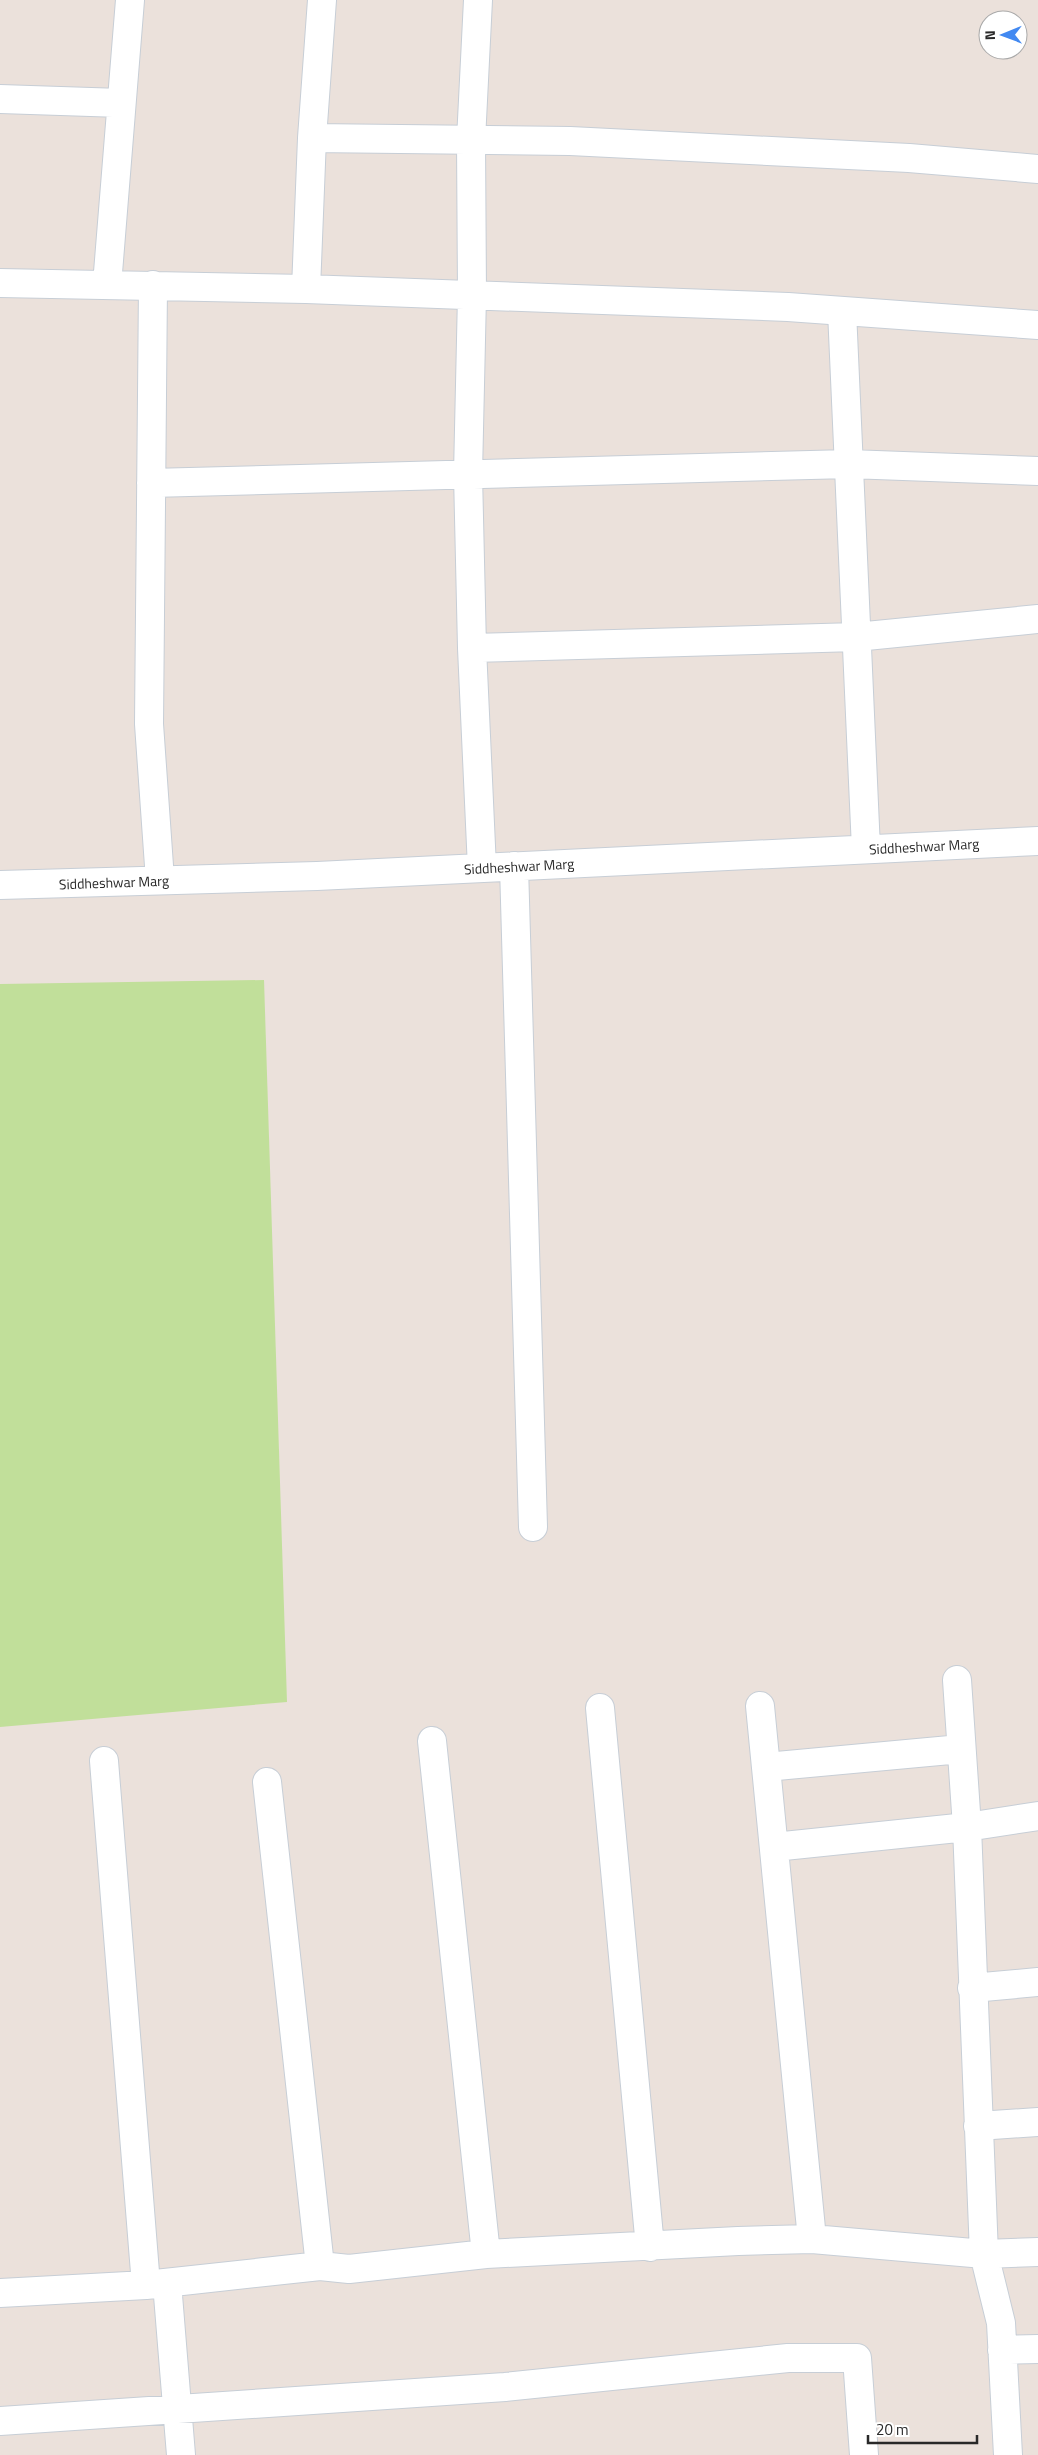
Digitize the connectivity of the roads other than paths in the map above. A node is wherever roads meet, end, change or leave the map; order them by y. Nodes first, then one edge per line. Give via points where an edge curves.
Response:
1 (130, 0) edge
2 (322, 0) edge
3 (478, 0) edge
4 (0, 99) edge
5 (121, 103) junction
6 (312, 138) junction
7 (471, 140) junction
8 (1038, 169) edge
9 (0, 283) edge
10 (107, 285) junction
11 (153, 286) junction
12 (306, 289) junction
13 (472, 295) junction
14 (842, 311) junction
15 (1038, 325) edge
16 (849, 464) junction
17 (1038, 471) edge
18 (468, 474) junction
19 (152, 483) junction
20 (1038, 619) edge
21 (856, 636) junction
22 (472, 648) junction
23 (1038, 841) edge
24 (866, 849) junction
25 (514, 866) junction
26 (482, 868) junction
27 (160, 880) junction
28 (0, 885) edge
29 (533, 1527) dead end
30 (957, 1680) dead end
31 (760, 1706) dead end
32 (600, 1708) dead end
33 (432, 1741) dead end
34 (961, 1749) junction
35 (104, 1761) dead end
36 (766, 1766) junction
37 (268, 1782) dead end
38 (1038, 1816) edge
39 (967, 1827) junction
40 (774, 1847) junction
41 (1038, 1982) edge
42 (972, 1988) junction
43 (1038, 2122) edge
44 (978, 2126) junction
45 (812, 2239) junction
46 (650, 2247) junction
47 (1038, 2252) edge
48 (486, 2254) junction
49 (984, 2254) junction
50 (320, 2266) junction
51 (156, 2284) junction
52 (0, 2293) edge
53 (1038, 2349) edge
54 (1002, 2350) junction
55 (178, 2408) junction
56 (0, 2421) edge
57 (181, 2455) edge
58 (864, 2455) edge
59 (1008, 2455) edge

1 - 5 street
2 - 6 street
3 - 7 street
4 - 5 street
5 - 10 street
6 - 7 street
6 - 12 street
7 - 8 street via 570,141 909,158
7 - 13 street
9 - 10 street
10 - 11 street
11 - 12 street
11 - 19 street
12 - 13 street
13 - 14 street
13 - 18 street
14 - 15 street
14 - 16 street
16 - 17 street
16 - 18 street
16 - 21 street
18 - 19 street
18 - 22 street
19 - 27 street via 149,724
20 - 21 street
21 - 22 street
21 - 24 street
22 - 26 street
23 - 24 street, Siddheshwar Marg
24 - 25 street, Siddheshwar Marg
25 - 26 street, Siddheshwar Marg
25 - 29 street
26 - 27 street, Siddheshwar Marg
27 - 28 street, Siddheshwar Marg
30 - 34 street
31 - 36 street
32 - 46 street
33 - 48 street
34 - 36 street
34 - 39 street
35 - 51 street
36 - 40 street
37 - 50 street
38 - 39 street
39 - 40 street
39 - 42 street
40 - 45 street
41 - 42 street
42 - 44 street
43 - 44 street
44 - 49 street
45 - 46 street
45 - 49 street
46 - 48 street
47 - 49 street
48 - 50 street via 349,2269
49 - 54 street via 1001,2323
50 - 51 street
51 - 52 street
51 - 55 street
53 - 54 street
54 - 59 street
55 - 56 street
55 - 57 street
55 - 58 street via 505,2387 788,2358 857,2358

